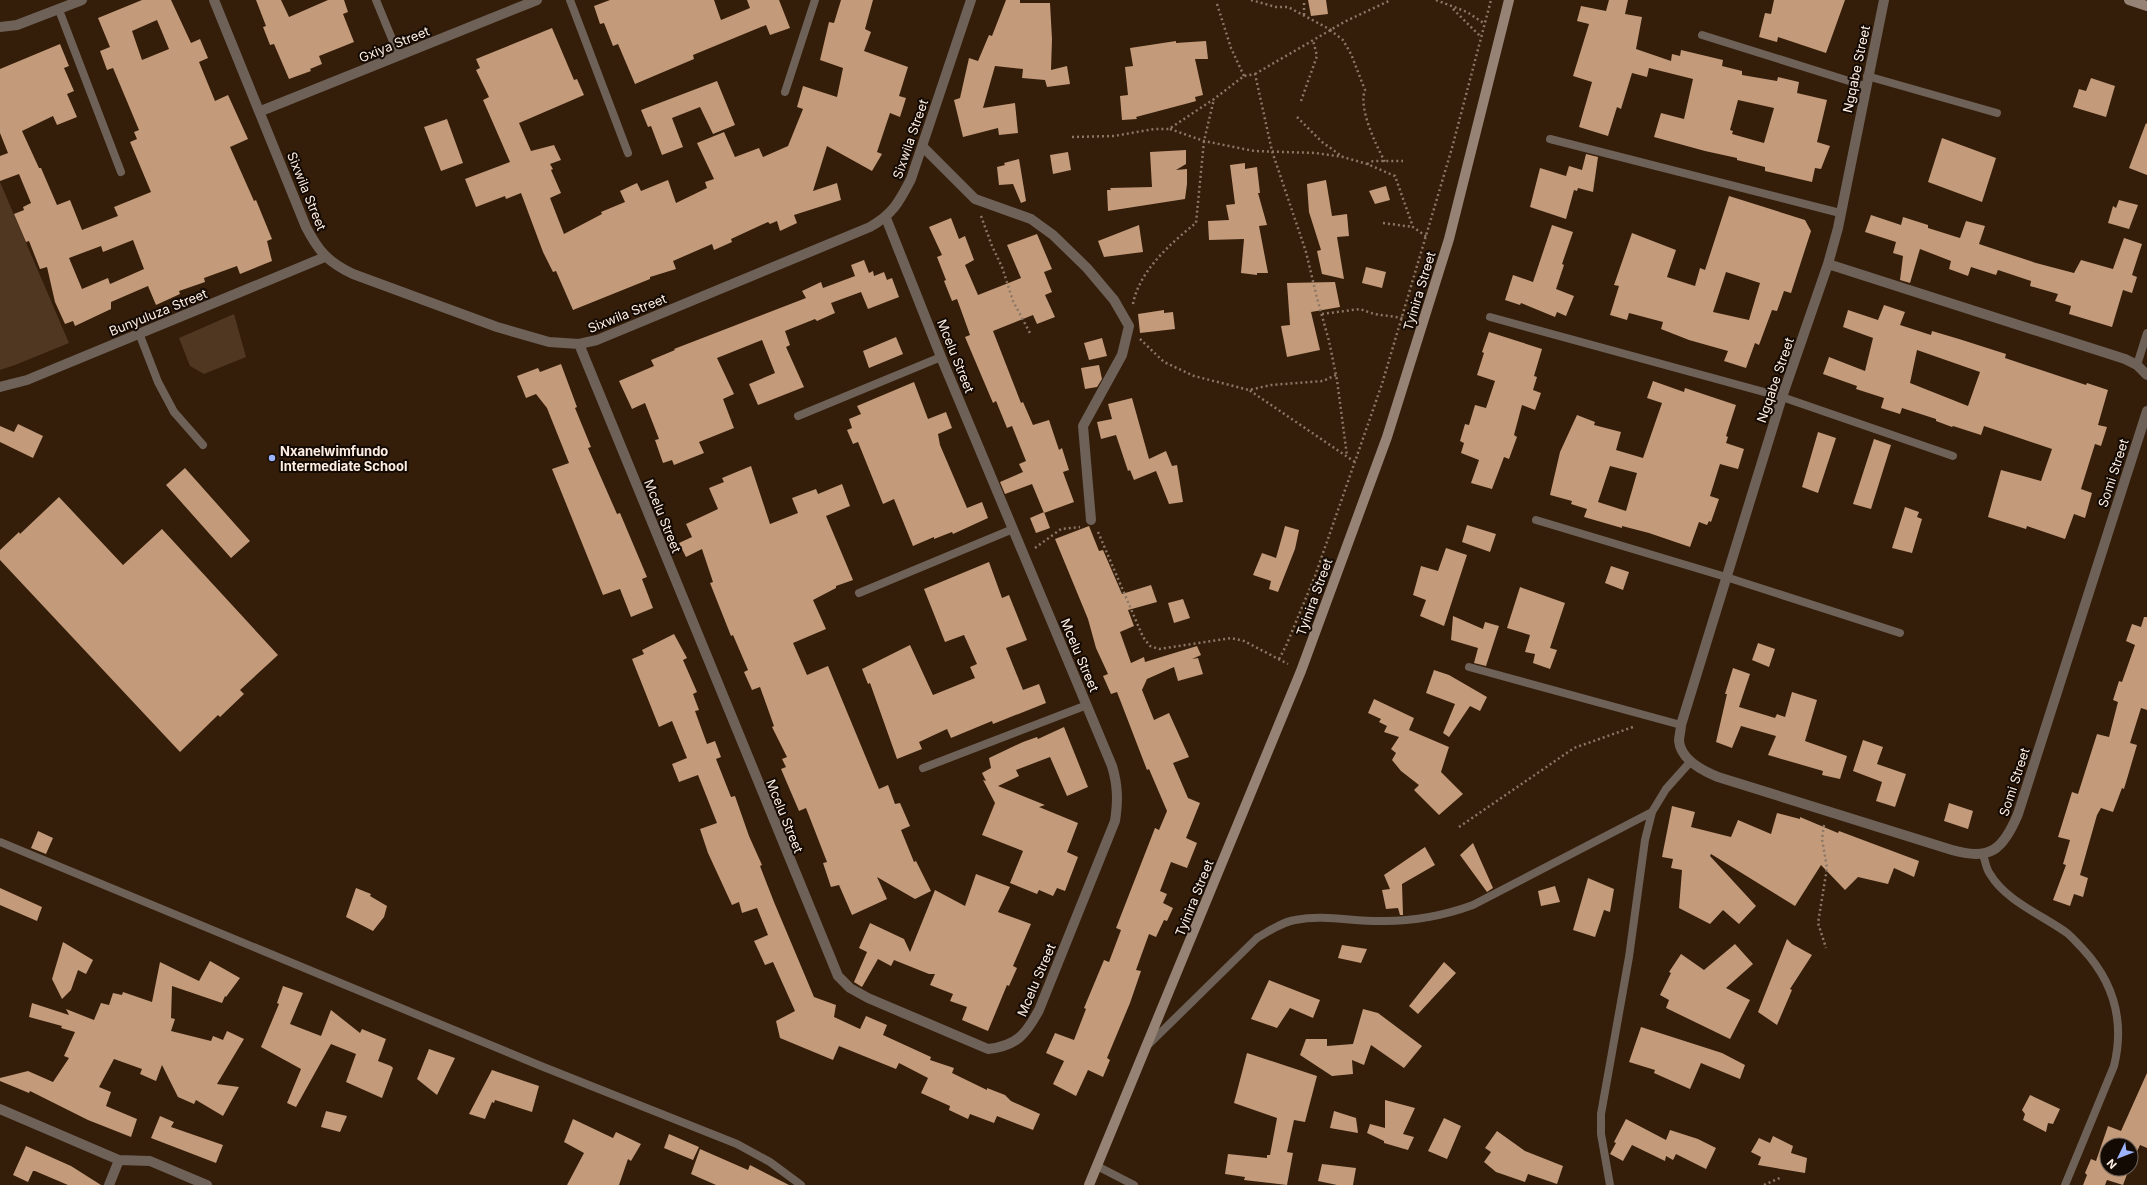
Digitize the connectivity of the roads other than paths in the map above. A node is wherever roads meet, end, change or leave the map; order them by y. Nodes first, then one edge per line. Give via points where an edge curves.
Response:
1 (82, 0) edge
2 (214, 0) edge
3 (376, 0) edge
4 (537, 0) edge
5 (570, 0) edge
6 (815, 0) edge
7 (971, 0) edge
8 (1509, 0) edge
9 (1884, 0) edge
10 (2129, 0) edge
11 (2147, 6) edge
12 (58, 10) junction
13 (0, 27) edge
14 (1702, 35) dead end
15 (399, 56) junction
16 (1867, 76) junction
17 (1865, 86) junction
18 (785, 92) dead end
19 (261, 111) junction
20 (1997, 113) dead end
21 (1550, 139) dead end
22 (922, 146) junction
23 (628, 153) dead end
24 (121, 172) dead end
25 (1840, 213) junction
26 (886, 218) junction
27 (325, 257) junction
28 (1828, 264) junction
29 (1490, 318) dead end
30 (2147, 333) edge
31 (139, 334) junction
32 (579, 344) junction
33 (941, 357) junction
34 (2137, 365) junction
35 (2147, 374) edge
36 (0, 387) edge
37 (1782, 397) junction
38 (2147, 411) edge
39 (798, 416) dead end
40 (203, 445) dead end
41 (1954, 456) dead end
42 (1091, 520) road end
43 (1536, 520) dead end
44 (1013, 529) junction
45 (1726, 577) junction
46 (859, 593) dead end
47 (1900, 633) dead end
48 (1469, 667) dead end
49 (1087, 705) junction
50 (1681, 725) junction
51 (1691, 761) junction
52 (923, 768) dead end
53 (1652, 812) junction
54 (0, 842) edge
55 (1983, 854) junction
56 (1147, 1046) junction
57 (0, 1109) edge
58 (119, 1160) junction
59 (1097, 1166) junction
60 (109, 1185) edge
61 (207, 1185) edge
62 (801, 1185) edge
63 (1089, 1185) edge
64 (1134, 1185) edge
65 (1610, 1185) edge
66 (2065, 1185) edge

1 - 12 street
2 - 19 street, Sixwila Street
3 - 15 lane
4 - 15 street, Gxiya Street
5 - 23 lane
6 - 18 lane
7 - 22 street, Sixwila Street
8 - 56 street, Tyinira Street via 1449,239 1387,437 1301,671
9 - 16 street, Ngqabe Street
10 - 11 street
12 - 13 street via 17,25
12 - 24 lane
14 - 17 lane
15 - 19 street, Gxiya Street
16 - 17 street, Ngqabe Street
16 - 20 lane
17 - 25 street, Ngqabe Street
19 - 27 street, Sixwila Street via 306,227
21 - 25 lane
22 - 26 street, Sixwila Street via 901,199
22 - 42 street via 975,199 1031,219 1053,235 1087,268 1114,300 1130,326 1122,355 1083,426
25 - 28 street, Ngqabe Street
26 - 32 street, Sixwila Street via 870,227 611,334
26 - 33 street, Mcelu Street
27 - 31 street, Bunyuluza Street
27 - 32 street, Sixwila Street via 337,267 353,274 497,327 549,342
28 - 34 street
28 - 37 street, Ngqabe Street
29 - 37 lane
30 - 34 lane
31 - 36 street, Bunyuluza Street via 26,380
31 - 40 lane via 158,382 174,412
32 - 49 street, Mcelu Street via 830,961 838,976 850,988 988,1049 1004,1048 1029,1028 1039,1010 1115,821 1118,786
33 - 39 lane
33 - 44 street, Mcelu Street
34 - 35 street
37 - 41 lane
37 - 45 street, Ngqabe Street
38 - 55 street, Somi Street via 2018,814 2009,836 1998,847
43 - 45 lane
44 - 46 lane
44 - 49 street, Mcelu Street
45 - 47 lane
45 - 50 street, Ngqabe Street
48 - 50 lane
49 - 52 lane
50 - 51 street, Ngqabe Street via 1679,741 1682,750
51 - 53 lane via 1666,789
51 - 55 street via 1701,771 1718,777 1970,855
53 - 56 lane via 1473,905 1452,913 1426,919 1382,922 1312,918 1294,920 1277,926 1257,938
53 - 65 lane via 1645,840 1629,957 1601,1114 1600,1134
54 - 62 lane via 541,1066 737,1144 770,1162
55 - 66 lane via 1988,873 1997,884 2012,898 2069,934 2089,956 2113,998 2119,1025 2119,1046 2114,1066
56 - 59 street, Tyinira Street
57 - 58 street
58 - 60 street
58 - 61 street via 150,1161
59 - 63 street, Tyinira Street
59 - 64 lane

